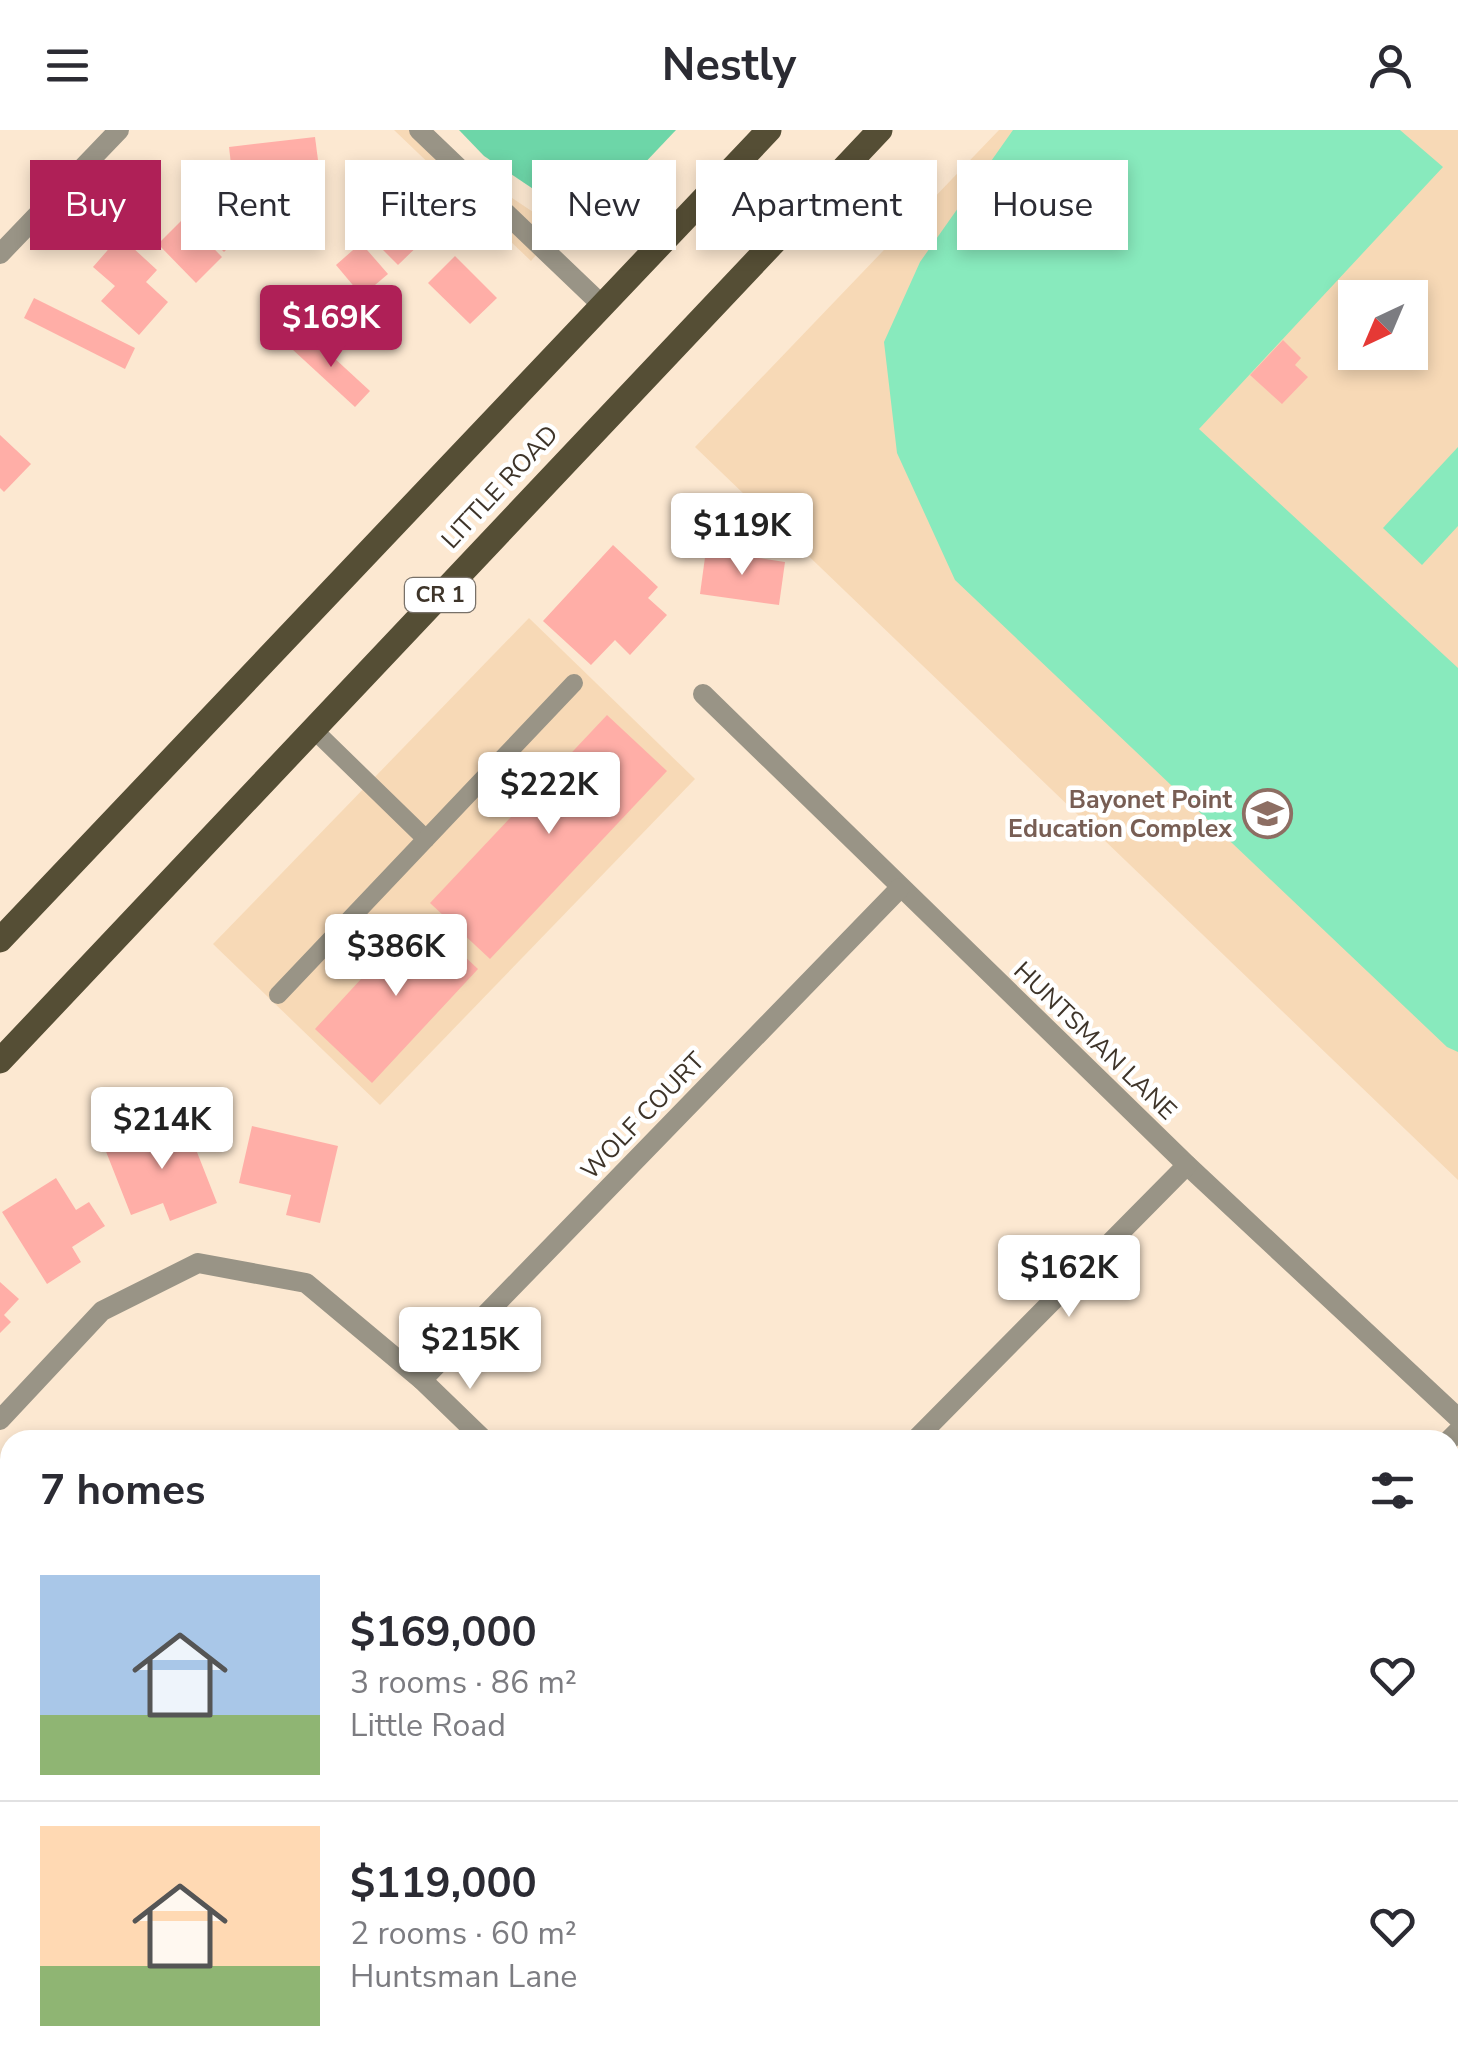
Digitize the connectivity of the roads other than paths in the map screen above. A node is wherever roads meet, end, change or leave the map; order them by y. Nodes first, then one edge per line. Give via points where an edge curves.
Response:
1 (119, 130) edge
2 (419, 130) edge
3 (768, 130) edge
4 (880, 130) edge
5 (0, 254) edge
6 (602, 305) junction
7 (574, 684) dead end
8 (703, 694) dead end
9 (314, 729) junction
10 (426, 839) junction
11 (900, 888) junction
12 (0, 940) edge
13 (278, 995) dead end
14 (0, 1061) edge
15 (1188, 1164) junction
16 (422, 1380) junction
17 (1458, 1418) edge
18 (0, 1420) edge
19 (474, 1430) edge
20 (924, 1430) edge

1 - 5 street
2 - 6 street
3 - 6 main road, LITTLE ROAD
4 - 9 main road, LITTLE ROAD / CR 1
6 - 12 main road, LITTLE ROAD
7 - 10 lane
8 - 11 street, HUNTSMAN LANE
9 - 10 lane
9 - 14 main road, LITTLE ROAD / CR 1
10 - 13 lane
11 - 15 street, HUNTSMAN LANE
11 - 16 street, WOLF COURT
15 - 17 street, HUNTSMAN LANE
15 - 20 street
16 - 18 street via 306,1284 198,1263 102,1311
16 - 19 street

